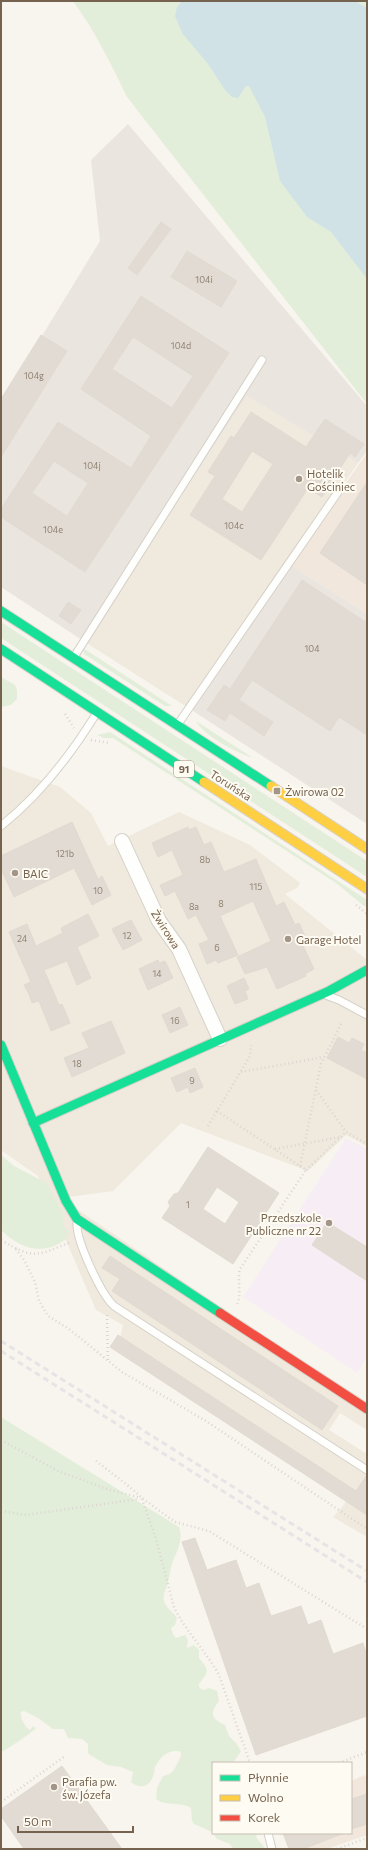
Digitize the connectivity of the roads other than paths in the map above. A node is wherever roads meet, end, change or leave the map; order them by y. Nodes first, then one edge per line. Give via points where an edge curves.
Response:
1 (262, 360) dead end
2 (338, 492) dead end
3 (1, 611) edge
4 (1, 649) edge
5 (73, 659) junction
6 (97, 712) junction
7 (177, 726) junction
8 (1, 826) edge
9 (122, 841) dead end
10 (367, 849) edge
11 (367, 889) edge
12 (367, 970) edge
13 (323, 994) junction
14 (367, 1015) edge
15 (220, 1039) junction
16 (1, 1045) edge
17 (33, 1123) junction
18 (77, 1219) junction
19 (367, 1409) edge
20 (367, 1470) edge
21 (268, 1834) edge
22 (272, 1849) edge

1 - 5 lane
2 - 7 lane
3 - 5 street, Toruńska
4 - 6 street, Toruńska / 91
5 - 7 street, Toruńska
6 - 8 lane via 83,735 45,783
6 - 11 street, Toruńska / 91
7 - 10 street, Toruńska
9 - 15 street, Żwirowa via 159,921 179,949
12 - 13 street
13 - 14 lane
13 - 15 street
15 - 17 street
16 - 17 street
17 - 18 street via 66,1200
18 - 19 street
18 - 20 lane via 78,1239 108,1300
21 - 22 lane

